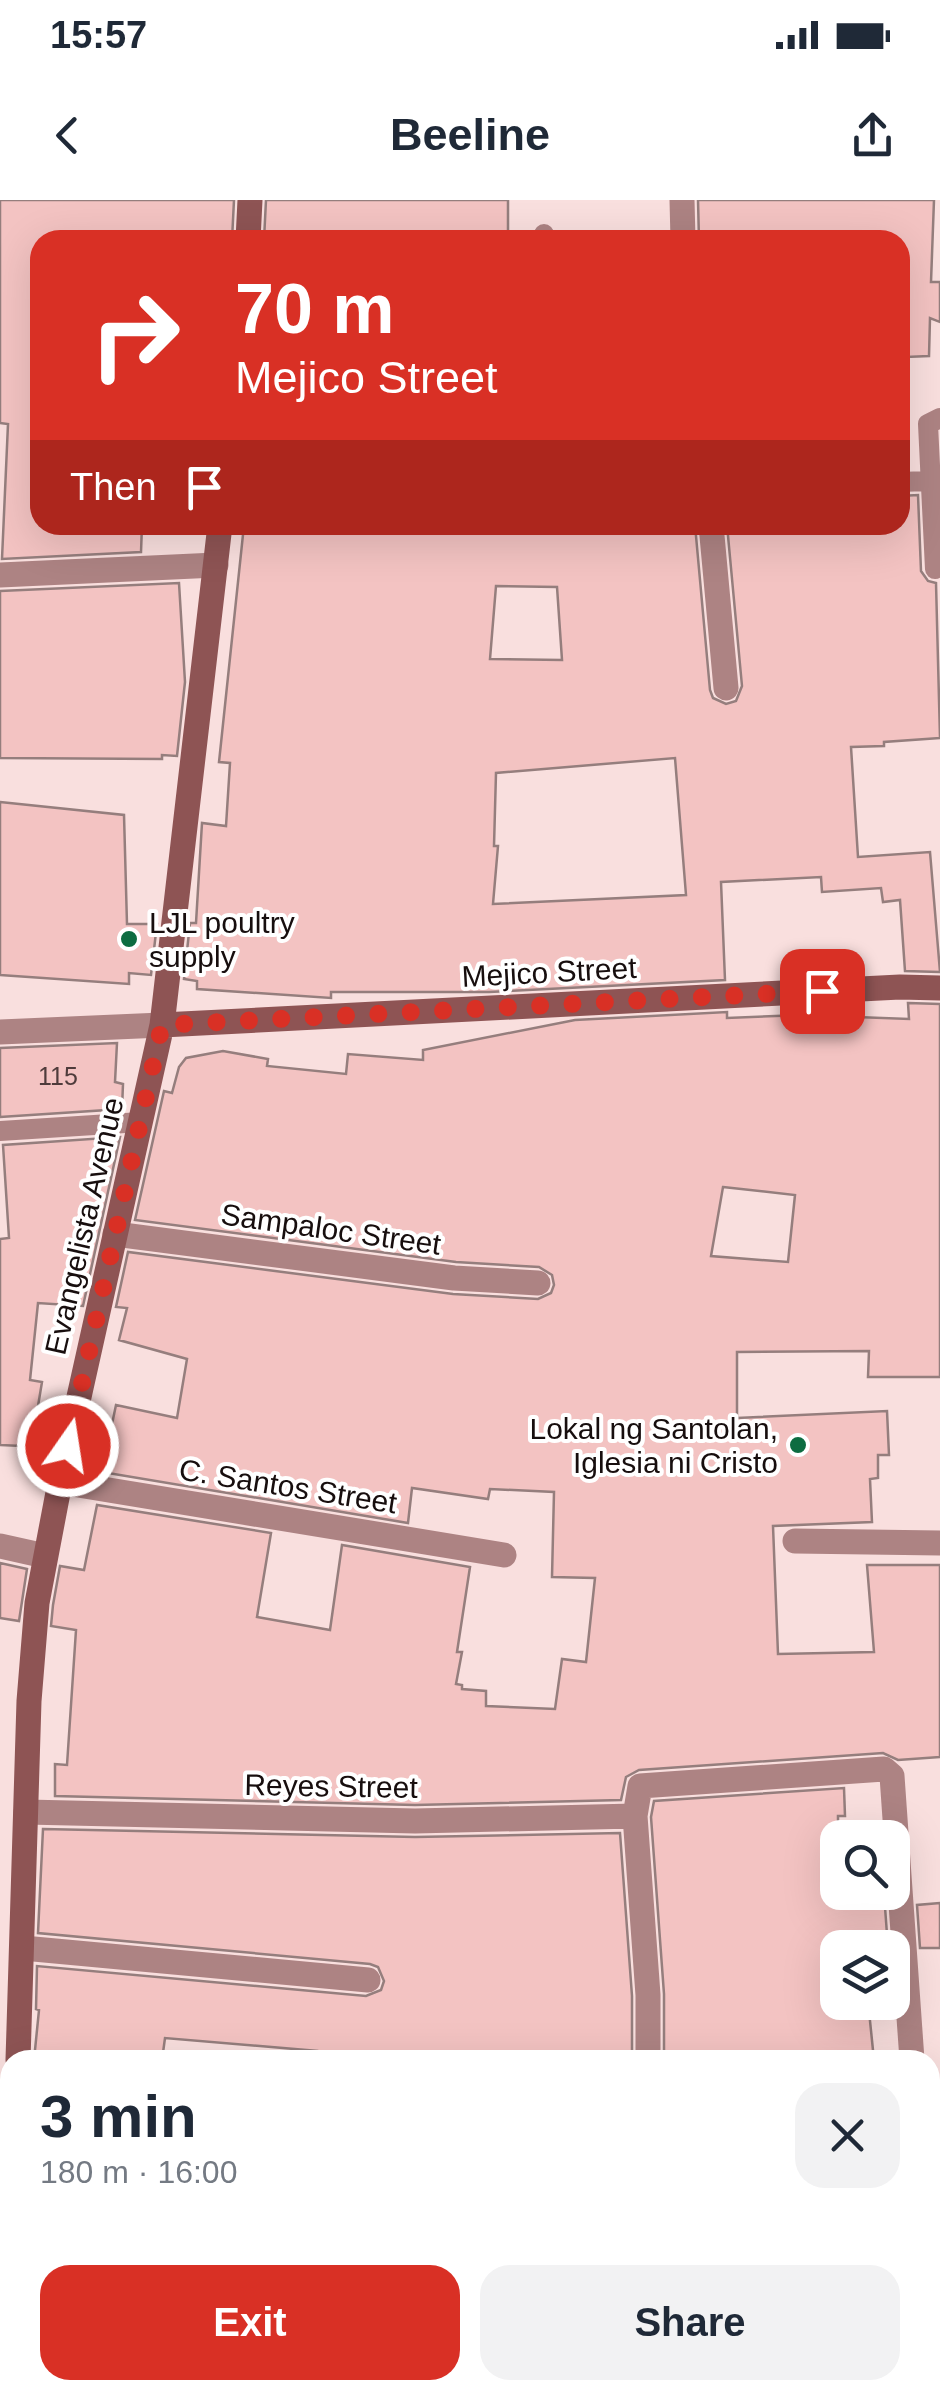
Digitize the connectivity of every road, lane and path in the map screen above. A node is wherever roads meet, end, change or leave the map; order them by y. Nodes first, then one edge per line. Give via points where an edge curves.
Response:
1 (250, 200) edge
2 (682, 200) edge
3 (248, 230) edge
4 (683, 230) edge
5 (940, 418) edge
6 (928, 481) junction
7 (910, 482) edge
8 (219, 535) edge
9 (712, 535) edge
10 (216, 564) junction
11 (935, 569) dead end
12 (0, 575) edge
13 (726, 688) dead end
14 (940, 988) edge
15 (162, 1025) junction
16 (0, 1032) edge
17 (141, 1122) junction
18 (0, 1131) edge
19 (116, 1234) junction
20 (538, 1283) dead end
21 (60, 1482) junction
22 (795, 1541) dead end
23 (940, 1542) edge
24 (0, 1546) edge
25 (504, 1555) dead end
26 (45, 1556) junction
27 (26, 1812) junction
28 (635, 1816) junction
29 (23, 1948) junction
30 (368, 1980) dead end
31 (10, 2017) edge
32 (16, 2050) edge
33 (648, 2050) edge
34 (911, 2050) edge

1 - 3 street
2 - 4 street
5 - 6 lane via 928,424
6 - 7 lane
6 - 11 lane
8 - 10 street, Evangelista Avenue
9 - 13 street
10 - 12 street
10 - 15 street, Evangelista Avenue
14 - 15 street, Mejico Street
15 - 16 street
15 - 17 street, Evangelista Avenue
17 - 18 lane
17 - 19 street, Evangelista Avenue
19 - 20 street, Sampaloc Street
19 - 21 street, Evangelista Avenue
21 - 25 street, C. Santos Street
21 - 26 street, Evangelista Avenue
22 - 23 street
24 - 26 street
26 - 27 street, Evangelista Avenue via 29,1701
27 - 28 street, Reyes Street via 415,1821
27 - 29 street, Evangelista Avenue
28 - 33 street
28 - 34 street via 640,1786 884,1769 892,1776
29 - 30 street
29 - 31 street, Evangelista Avenue
31 - 32 street, Evangelista Avenue

